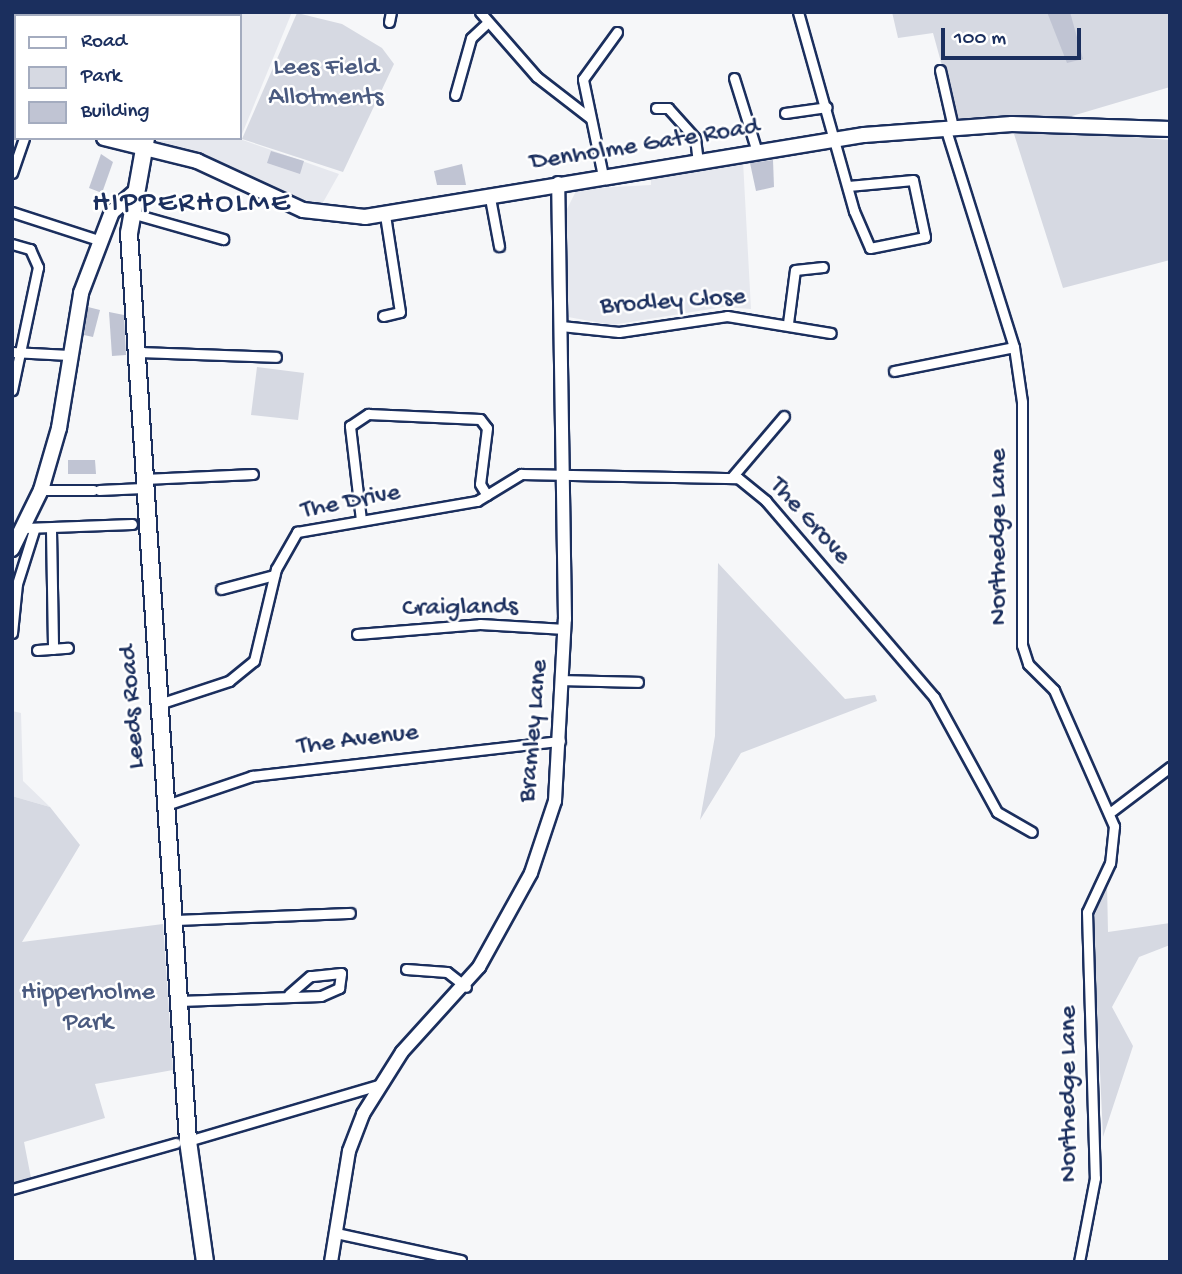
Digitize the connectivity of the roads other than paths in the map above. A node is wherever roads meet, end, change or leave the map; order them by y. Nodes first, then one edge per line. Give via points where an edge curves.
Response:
1 (480, 12) edge
2 (798, 12) edge
3 (488, 22) junction
4 (617, 32) dead end
5 (940, 70) dead end
6 (734, 78) dead end
7 (455, 95) dead end
8 (827, 107) junction
9 (656, 108) dead end
10 (785, 113) dead end
11 (590, 118) junction
12 (949, 127) junction
13 (1170, 129) edge
14 (837, 139) junction
15 (23, 140) edge
16 (120, 140) edge
17 (144, 143) edge
18 (757, 152) junction
19 (698, 162) junction
20 (12, 173) edge
21 (604, 176) junction
22 (558, 183) junction
23 (848, 186) junction
24 (133, 194) junction
25 (490, 198) junction
26 (12, 212) edge
27 (131, 213) junction
28 (385, 215) junction
29 (223, 239) dead end
30 (101, 241) junction
31 (12, 244) edge
32 (499, 246) dead end
33 (823, 267) dead end
34 (383, 316) dead end
35 (788, 323) junction
36 (561, 326) junction
37 (831, 333) dead end
38 (1014, 347) junction
39 (136, 352) junction
40 (16, 353) edge
41 (69, 355) junction
42 (276, 357) dead end
43 (894, 371) dead end
44 (12, 390) edge
45 (784, 416) dead end
46 (253, 474) dead end
47 (564, 475) junction
48 (732, 477) junction
49 (142, 483) junction
50 (41, 490) junction
51 (487, 495) junction
52 (361, 520) junction
53 (132, 524) dead end
54 (30, 529) junction
55 (51, 530) junction
56 (14, 544) edge
57 (274, 575) junction
58 (221, 589) dead end
59 (565, 629) junction
60 (12, 633) edge
61 (357, 635) dead end
62 (68, 648) dead end
63 (53, 649) junction
64 (37, 650) dead end
65 (563, 680) junction
66 (638, 682) dead end
67 (159, 704) junction
68 (560, 741) junction
69 (1170, 766) edge
70 (166, 805) junction
71 (1112, 810) junction
72 (1032, 832) dead end
73 (351, 913) dead end
74 (174, 920) junction
75 (406, 969) dead end
76 (466, 987) junction
77 (289, 994) junction
78 (179, 1001) junction
79 (378, 1086) junction
80 (182, 1142) junction
81 (12, 1189) edge
82 (336, 1233) junction
83 (461, 1259) dead end
84 (205, 1262) edge
85 (331, 1262) edge
86 (1079, 1262) edge

1 - 3 street
2 - 8 street
3 - 7 street via 471,38
3 - 11 street via 537,77
4 - 11 street via 583,79
5 - 12 street, Northedge Lane
6 - 18 street
8 - 10 street
8 - 14 street
9 - 19 street via 668,108 695,138
11 - 21 street
12 - 13 main road, Denholme Gate Road
12 - 14 main road, Denholme Gate Road
12 - 38 street, Northedge Lane
14 - 18 main road, Denholme Gate Road
14 - 23 street
15 - 20 street
16 - 17 main road, Denholme Gate Road
17 - 24 highway, Leeds Road
17 - 28 main road, Denholme Gate Road via 303,210
18 - 19 main road, Denholme Gate Road
19 - 21 main road, Denholme Gate Road
21 - 22 main road, Denholme Gate Road
22 - 25 main road, Denholme Gate Road
22 - 36 street, Bramley Lane
23 - 23 street via 914,180 925,237 870,248
24 - 27 highway, Leeds Road
24 - 30 main road via 113,212
25 - 28 main road, Denholme Gate Road
25 - 32 street
26 - 30 street
27 - 29 street
27 - 39 highway, Leeds Road
28 - 34 street via 400,312
30 - 41 main road via 81,293
31 - 40 street via 30,249 38,267
33 - 35 street via 795,270
35 - 36 street, Brodley Close via 727,316 619,332
35 - 37 street, Brodley Close
36 - 47 street, Bramley Lane
38 - 43 street
38 - 71 street, Northedge Lane via 1022,401 1022,645 1028,664 1054,690
39 - 42 street
39 - 49 highway, Leeds Road
40 - 41 street
40 - 44 street
41 - 50 main road via 60,428
45 - 48 street
46 - 49 street
47 - 48 street, The Grove
47 - 51 street, The Drive via 522,474
47 - 59 street, Bramley Lane
48 - 72 street, The Grove via 766,500 933,697 997,812
49 - 50 street via 96,490
49 - 67 highway, Leeds Road
50 - 54 main road
51 - 52 street, The Drive
51 - 52 street via 480,484 487,428 480,419 368,414 350,426
52 - 57 street, The Drive via 297,532 283,547
53 - 55 street
54 - 55 street
54 - 56 main road
54 - 60 street via 16,584
55 - 63 street
57 - 58 street
57 - 67 street, The Drive via 254,661 229,681
59 - 61 street, Craiglands via 480,624
59 - 65 street, Bramley Lane
62 - 63 street
63 - 64 street
65 - 66 street
65 - 68 street, Bramley Lane
67 - 70 highway, Leeds Road
68 - 70 street, The Avenue via 252,776
68 - 76 street, Bramley Lane via 559,782 541,849
69 - 71 street
70 - 74 highway, Leeds Road
71 - 86 street, Northedge Lane via 1111,863 1087,912 1094,1178
73 - 74 street
74 - 78 highway, Leeds Road
75 - 76 street via 447,972
76 - 79 street, Bramley Lane via 418,1031
77 - 77 street via 310,976 341,973 340,988 321,996
77 - 78 street
78 - 80 highway, Leeds Road
79 - 80 street
79 - 82 street, Bramley Lane via 349,1151
80 - 81 street
80 - 84 highway, Leeds Road
82 - 83 street
82 - 85 street, Bramley Lane

